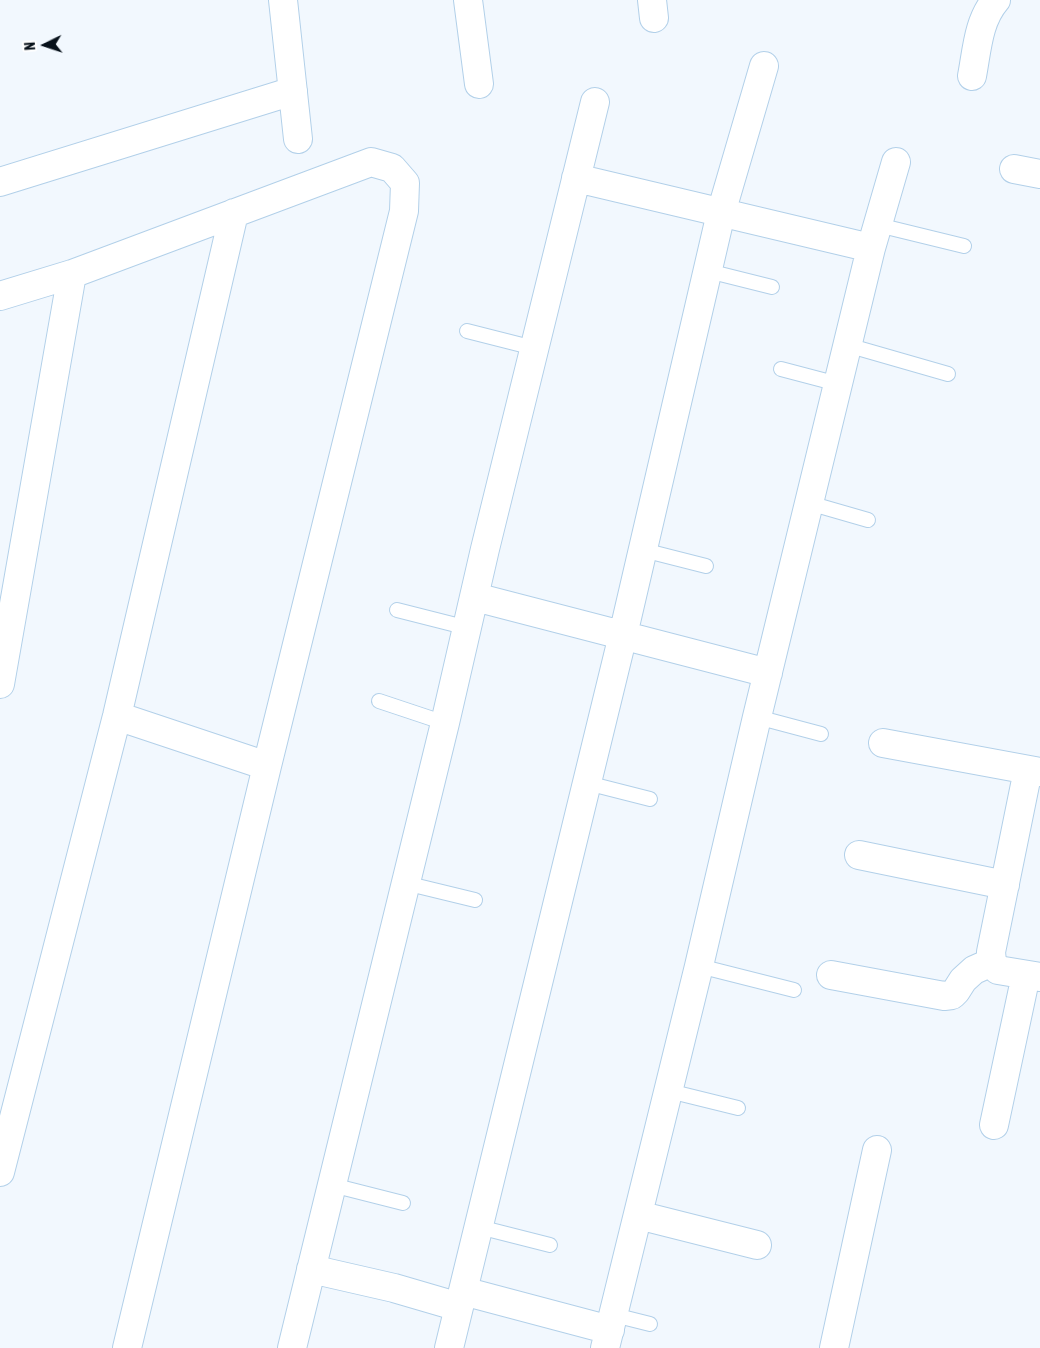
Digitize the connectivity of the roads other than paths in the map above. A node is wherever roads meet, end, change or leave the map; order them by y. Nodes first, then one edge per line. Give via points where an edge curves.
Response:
1 (283, 0) edge
2 (468, 0) edge
3 (996, 0) edge
4 (764, 66) dead end
5 (972, 76) dead end
6 (479, 84) dead end
7 (293, 91) junction
8 (594, 102) dead end
9 (298, 139) dead end
10 (896, 162) dead end
11 (1014, 169) dead end
12 (1040, 174) edge
13 (576, 178) junction
14 (0, 182) edge
15 (234, 213) junction
16 (721, 213) junction
17 (874, 236) junction
18 (964, 246) dead end
19 (708, 271) junction
20 (72, 274) junction
21 (772, 287) dead end
22 (0, 296) edge
23 (468, 331) dead end
24 (847, 345) junction
25 (534, 348) junction
26 (781, 369) dead end
27 (948, 374) dead end
28 (838, 384) junction
29 (808, 503) junction
30 (868, 520) dead end
31 (643, 550) junction
32 (706, 566) dead end
33 (474, 597) junction
34 (397, 610) dead end
35 (468, 628) junction
36 (623, 635) junction
37 (768, 674) junction
38 (0, 684) edge
39 (379, 701) dead end
40 (117, 716) junction
41 (757, 717) junction
42 (445, 723) junction
43 (821, 734) dead end
44 (883, 743) dead end
45 (267, 766) junction
46 (1034, 772) edge
47 (587, 783) junction
48 (650, 799) dead end
49 (859, 854) dead end
50 (405, 883) junction
51 (1005, 885) junction
52 (475, 900) dead end
53 (992, 962) junction
54 (699, 966) junction
55 (831, 975) dead end
56 (1033, 976) edge
57 (794, 990) dead end
58 (669, 1090) junction
59 (738, 1108) dead end
60 (994, 1125) dead end
61 (878, 1150) dead end
62 (0, 1172) edge
63 (332, 1185) junction
64 (403, 1203) dead end
65 (638, 1215) junction
66 (479, 1227) junction
67 (757, 1245) dead end
68 (550, 1246) dead end
69 (311, 1269) junction
70 (461, 1299) junction
71 (650, 1324) dead end
72 (610, 1331) edge
73 (127, 1348) edge
74 (292, 1348) edge
75 (449, 1348) edge
76 (834, 1348) edge

1 - 7 street
2 - 6 street
3 - 5 street via 980,34
4 - 16 street
7 - 9 street
7 - 14 street
8 - 13 street
10 - 17 street
11 - 12 street
13 - 16 street
13 - 25 street
15 - 20 street
15 - 40 street
15 - 45 street via 371,162 392,168 405,183 404,211
16 - 17 street
16 - 19 street
17 - 18 lane
17 - 24 street
19 - 21 lane
19 - 31 street
20 - 22 street
20 - 38 street
23 - 25 lane
24 - 27 lane
24 - 28 street
25 - 33 street
26 - 28 lane
28 - 29 street
29 - 30 lane
29 - 37 street
31 - 32 lane
31 - 36 street
33 - 35 street
33 - 36 street
34 - 35 lane
35 - 42 street
36 - 37 street
36 - 47 street
37 - 41 street
39 - 42 lane
40 - 45 street
40 - 62 street
41 - 43 lane
41 - 54 street
42 - 50 street
44 - 46 street
45 - 73 street
46 - 51 street
47 - 48 lane
47 - 66 street
49 - 51 street
50 - 52 lane
50 - 63 street
51 - 53 street via 991,952
53 - 55 street via 974,970 952,995 944,996
53 - 56 street via 998,970
54 - 57 lane
54 - 58 street
56 - 60 street
58 - 59 lane
58 - 65 street
61 - 76 street
63 - 64 lane
63 - 69 street
65 - 67 street
65 - 72 street
66 - 68 lane
66 - 70 street
69 - 70 street
69 - 74 street
70 - 72 street
70 - 75 street
71 - 72 lane

